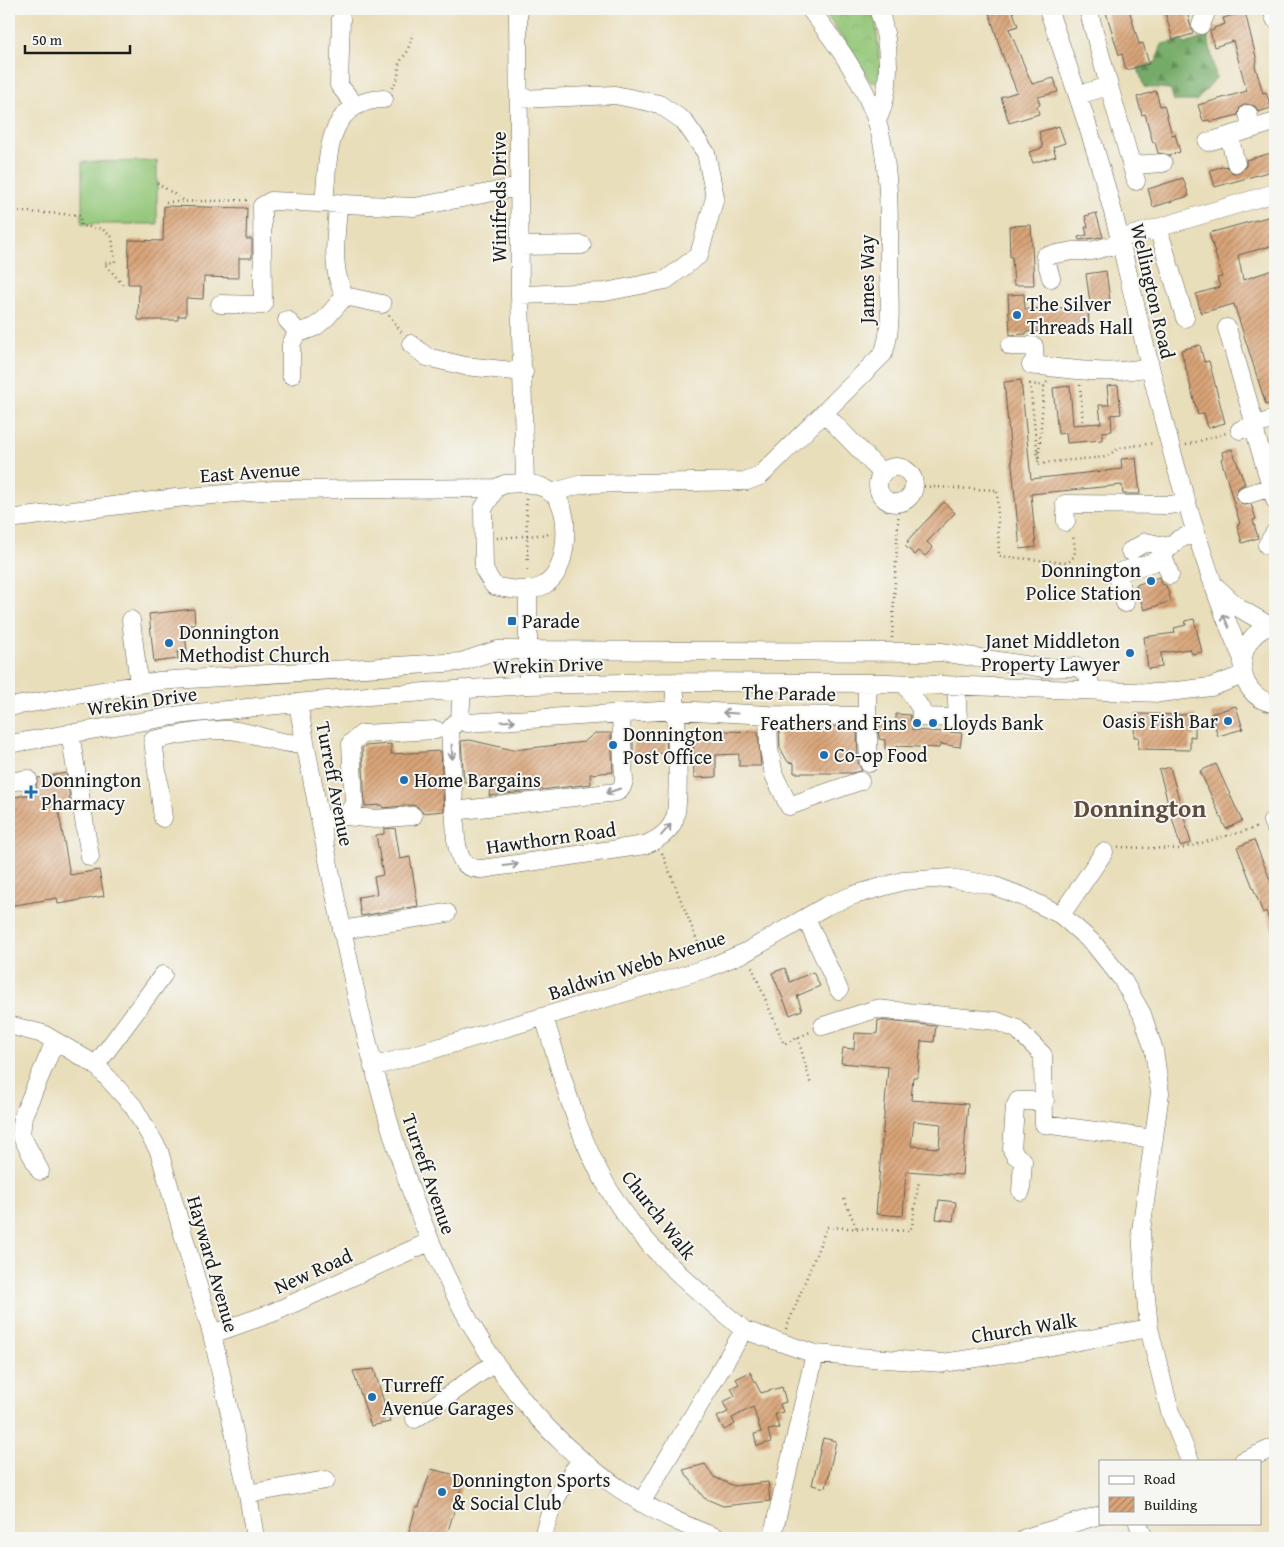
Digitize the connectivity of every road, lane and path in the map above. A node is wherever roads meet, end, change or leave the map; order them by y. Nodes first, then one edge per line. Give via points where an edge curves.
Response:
1 (518, 9) edge
2 (810, 9) edge
3 (878, 9) edge
4 (1048, 9) edge
5 (1088, 9) edge
6 (1272, 9) edge
7 (341, 18) dead end
8 (1275, 19) edge
9 (413, 33) dead end
10 (1109, 86) junction
11 (1078, 95) junction
12 (384, 99) joint
13 (520, 99) junction
14 (355, 105) junction
15 (877, 121) junction
16 (1275, 122) edge
17 (1228, 136) junction
18 (1208, 142) dead end
19 (1163, 163) dead end
20 (1236, 163) dead end
21 (157, 183) dead end
22 (520, 187) junction
23 (1275, 194) edge
24 (254, 198) dead end
25 (166, 202) dead end
26 (186, 202) junction
27 (331, 203) junction
28 (9, 211) edge
29 (1158, 228) junction
30 (1120, 241) junction
31 (582, 245) dead end
32 (520, 246) junction
33 (1051, 278) dead end
34 (124, 286) dead end
35 (520, 295) junction
36 (345, 296) junction
37 (220, 304) dead end
38 (382, 304) joint
39 (1185, 318) dead end
40 (1226, 328) dead end
41 (411, 344) joint
42 (1010, 346) dead end
43 (1054, 367) junction
44 (1149, 367) junction
45 (524, 372) junction
46 (291, 375) dead end
47 (1084, 376) junction
48 (1045, 386) junction
49 (825, 414) junction
50 (1275, 419) edge
51 (1083, 424) dead end
52 (1249, 427) junction
53 (1169, 445) junction
54 (1038, 465) junction
55 (882, 473) junction
56 (525, 483) junction
57 (914, 486) junction
58 (496, 488) junction
59 (1274, 491) edge
60 (551, 492) junction
61 (1246, 495) dead end
62 (1186, 502) junction
63 (899, 504) junction
64 (9, 519) edge
65 (1066, 522) joint
66 (566, 533) junction
67 (1196, 533) junction
68 (528, 536) junction
69 (482, 539) junction
70 (1130, 550) dead end
71 (1166, 551) junction
72 (1170, 575) dead end
73 (1213, 584) junction
74 (528, 591) junction
75 (1125, 603) dead end
76 (131, 620) dead end
77 (1273, 625) edge
78 (528, 651) junction
79 (892, 652) junction
80 (1242, 657) junction
81 (1243, 675) junction
82 (674, 682) junction
83 (868, 683) junction
84 (139, 684) junction
85 (904, 684) junction
86 (528, 685) junction
87 (956, 686) junction
88 (462, 689) junction
89 (1092, 690) junction
90 (298, 704) junction
91 (1274, 706) edge
92 (9, 707) edge
93 (676, 710) junction
94 (621, 715) junction
95 (768, 715) junction
96 (867, 716) junction
97 (460, 718) junction
98 (436, 730) dead end
99 (70, 733) junction
100 (305, 743) junction
101 (9, 744) edge
102 (869, 763) dead end
103 (28, 779) dead end
104 (860, 781) dead end
105 (9, 782) edge
106 (454, 811) junction
107 (346, 816) junction
108 (413, 816) dead end
109 (164, 818) dead end
110 (321, 821) junction
111 (1274, 825) edge
112 (657, 840) junction
113 (1104, 852) joint
114 (90, 857) dead end
115 (448, 913) dead end
116 (1061, 915) junction
117 (806, 918) junction
118 (342, 930) junction
119 (746, 952) junction
120 (708, 968) junction
121 (163, 976) dead end
122 (839, 990) dead end
123 (544, 1017) junction
124 (9, 1025) edge
125 (823, 1026) joint
126 (798, 1038) junction
127 (55, 1041) junction
128 (96, 1065) junction
129 (373, 1067) junction
130 (811, 1085) dead end
131 (1045, 1101) junction
132 (1154, 1139) junction
133 (40, 1171) dead end
134 (919, 1181) dead end
135 (1021, 1190) dead end
136 (844, 1198) dead end
137 (857, 1229) junction
138 (429, 1242) junction
139 (1149, 1328) junction
140 (744, 1330) junction
141 (212, 1334) junction
142 (780, 1342) junction
143 (815, 1354) junction
144 (494, 1363) junction
145 (415, 1419) dead end
146 (1275, 1447) edge
147 (581, 1460) junction
148 (1190, 1460) edge
149 (1245, 1460) edge
150 (326, 1480) dead end
151 (248, 1494) junction
152 (641, 1502) junction
153 (1099, 1515) edge
154 (1138, 1524) edge
155 (255, 1538) edge
156 (543, 1538) edge
157 (718, 1538) edge
158 (772, 1538) edge
159 (1025, 1538) edge
160 (1144, 1538) edge

1 - 13 street, Winifreds Drive
2 - 15 street, James Way via 841,49
3 - 15 street, James Way via 883,22 887,80 884,106
4 - 11 street, Wellington Road
5 - 10 street
6 - 8 street
7 - 14 street via 340,85
9 - 12 path via 407,52 398,63 398,80
10 - 11 street
10 - 19 street via 1134,173
11 - 30 street, Wellington Road
12 - 14 street
13 - 22 street, Winifreds Drive
13 - 35 street via 615,95 659,104 684,121 706,153 715,197 699,255 666,280 605,292
14 - 27 street via 331,136
15 - 49 street, James Way via 886,174 888,343 873,366
16 - 17 street via 1250,122
17 - 18 street
17 - 20 street
21 - 26 path
22 - 27 street via 416,207
22 - 32 street, Winifreds Drive
23 - 29 street
24 - 26 path via 246,201
25 - 26 path
27 - 36 street via 335,269
27 - 37 street via 271,201 262,206 263,304
28 - 34 path via 81,215 80,226 102,229 112,238 115,262 104,263
29 - 30 street
29 - 39 street
30 - 33 street via 1091,251 1045,256
30 - 44 street, Wellington Road
31 - 32 street
32 - 35 street, Winifreds Drive
35 - 45 street, Winifreds Drive
36 - 38 street
36 - 46 street via 315,327 293,326
38 - 41 path
40 - 52 street via 1250,406
41 - 45 street via 428,357 465,366
42 - 43 street via 1034,346 1033,366
43 - 47 street
43 - 48 path
44 - 47 street
44 - 53 street, Wellington Road
45 - 56 street, Winifreds Drive
47 - 51 path
48 - 54 path
48 - 54 path via 1030,384
49 - 55 street
49 - 60 street, James Way via 773,465 760,476 747,481 582,484
50 - 52 street
52 - 53 path
52 - 59 street
53 - 54 path via 1119,448 1106,457
53 - 62 street, Wellington Road
55 - 57 street via 892,467 902,468 911,474
55 - 63 street via 878,483 880,494 888,502
56 - 58 street
56 - 60 street
56 - 68 path
57 - 63 street via 910,497
57 - 65 path via 997,490 999,556 1067,563 1074,559 1076,553 1072,531
58 - 64 street, East Avenue via 274,490 176,498
58 - 69 street via 483,509
59 - 61 street
60 - 66 street via 558,499 565,518
62 - 65 street via 1170,505 1065,504
62 - 67 street, Wellington Road
63 - 79 path
66 - 68 path
66 - 74 street via 559,572 552,581
67 - 71 street via 1179,539
67 - 73 street, Wellington Road
68 - 69 path
68 - 74 path
69 - 74 street via 484,570 494,586
70 - 71 street via 1146,542
71 - 72 street
71 - 75 street via 1154,562 1117,573
73 - 77 street, Wellington Road via 1239,608
80 -> 73 street, Wellington Road
74 - 78 street
76 - 84 street
77 - 80 street via 1262,629 1249,641
78 - 79 street, Wrekin Drive
78 - 84 street, Wrekin Drive via 497,650 461,662
78 - 86 street
79 - 89 street, Wrekin Drive via 941,652 1044,668 1077,667 1087,674
80 - 81 street
81 - 89 street, Wrekin Drive via 1211,687 1160,693
81 - 91 street via 1253,693
82 - 83 street, Wrekin Drive
82 - 86 street, Wrekin Drive
82 - 93 street
83 - 85 street, Wrekin Drive
83 - 96 street
84 - 92 street, Wrekin Drive
85 - 87 street, Wrekin Drive
85 - 87 street via 921,709 921,717 958,718
86 - 88 street, Wrekin Drive
87 - 89 street, Wrekin Drive
88 - 90 street, Wrekin Drive
88 - 97 street, Hawthorn Road
90 - 99 street, Wrekin Drive via 186,714
90 - 100 street, Turreff Avenue
93 - 94 street, The Parade
95 -> 93 street, The Parade
112 -> 93 street via 668,830 676,811
97 -> 94 street, The Parade via 467,723
94 -> 106 street via 624,781 616,792
95 - 96 street, The Parade
95 - 104 street via 774,775 790,806
96 - 102 street
97 -> 106 street, Hawthorn Road via 450,729
98 - 107 street via 362,734 351,743 354,804
99 - 101 street, Wrekin Drive
99 - 114 street
100 - 109 street via 290,745 230,730 192,732 153,740
100 - 110 street, Turreff Avenue
103 - 105 street
106 -> 112 street, Hawthorn Road via 459,856 464,865 472,869 645,845
107 - 108 street via 375,819
107 - 110 street
110 - 118 street, Turreff Avenue
111 - 113 path via 1180,849 1123,846
112 - 120 path
113 - 116 street
115 - 118 street
116 - 117 street, Baldwin Webb Avenue via 992,885 950,878 903,881 854,895
116 - 132 street, Baldwin Webb Avenue via 1094,944 1122,978 1142,1014 1154,1050 1160,1093
117 - 119 street, Baldwin Webb Avenue
117 - 122 street
118 - 129 street, Turreff Avenue
119 - 120 street, Baldwin Webb Avenue
119 - 126 path via 784,1044
120 - 123 street, Baldwin Webb Avenue
121 - 128 street
123 - 129 street, Baldwin Webb Avenue
123 - 140 street, Church Walk via 575,1119 608,1189 677,1274
124 - 127 street, Hayward Avenue via 43,1034
125 - 126 path
125 - 131 street via 876,1008 996,1021 1017,1029 1043,1055
126 - 130 path
127 - 128 street, Hayward Avenue
127 - 133 street via 23,1116 21,1135
128 - 141 street, Hayward Avenue via 133,1106 159,1150
129 - 138 street, Turreff Avenue via 397,1152
131 - 132 street via 1044,1124
131 - 135 street via 1018,1101 1015,1108 1012,1150 1023,1161
132 - 139 street, Baldwin Webb Avenue via 1141,1231
134 - 137 path via 909,1231
136 - 137 path
137 - 142 path via 827,1227
138 - 141 street, New Road via 272,1313
138 - 144 street, Turreff Avenue via 459,1305
139 - 143 street, Church Walk via 1047,1348 943,1363
139 - 148 street, Baldwin Webb Avenue via 1170,1412
140 - 142 street, Church Walk
140 - 152 street
141 - 151 street, Hayward Avenue
142 - 143 street, Church Walk
143 - 158 street
144 - 145 street
144 - 147 street, Turreff Avenue via 537,1416
146 - 149 street
147 - 152 street, Turreff Avenue
147 - 156 street via 558,1490
150 - 151 street
151 - 155 street, Hayward Avenue
152 - 157 street, Turreff Avenue
153 - 159 street
154 - 160 street

